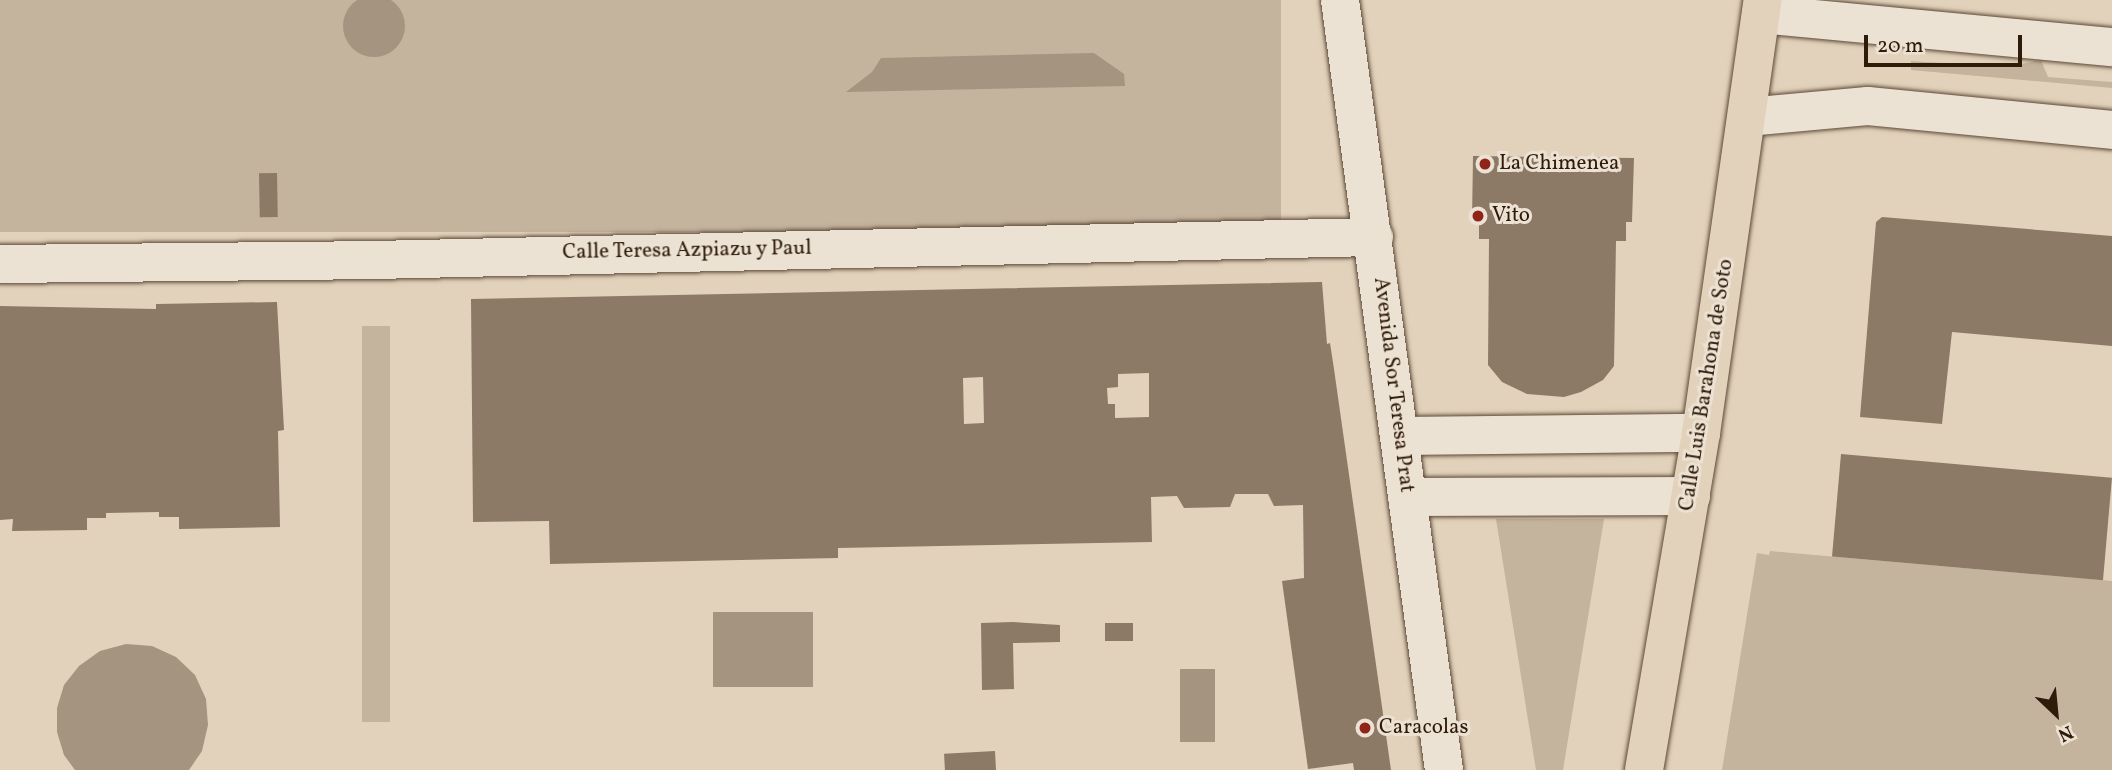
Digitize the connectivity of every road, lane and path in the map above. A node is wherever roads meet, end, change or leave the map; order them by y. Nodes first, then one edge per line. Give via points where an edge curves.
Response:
1 (1340, 0) edge
2 (1762, 7) edge
3 (2112, 47) edge
4 (1747, 117) junction
5 (2112, 130) edge
6 (1374, 237) junction
7 (0, 264) edge
8 (1701, 433) junction
9 (1399, 436) junction
10 (1691, 496) junction
11 (1408, 497) junction
12 (1444, 770) edge
13 (1644, 770) edge

1 - 6 street, Avenida Sor Teresa Prat
2 - 3 street
2 - 4 main road, Calle Luis Barahona de Soto
4 - 5 street via 1868,106
4 - 8 main road, Calle Luis Barahona de Soto
6 - 7 street, Calle Teresa Azpiazu y Paul
6 - 9 street, Avenida Sor Teresa Prat
8 - 9 street
8 - 10 main road, Calle Luis Barahona de Soto
9 - 11 street, Avenida Sor Teresa Prat
10 - 11 street
10 - 13 main road, Calle Luis Barahona de Soto
11 - 12 street, Avenida Sor Teresa Prat

